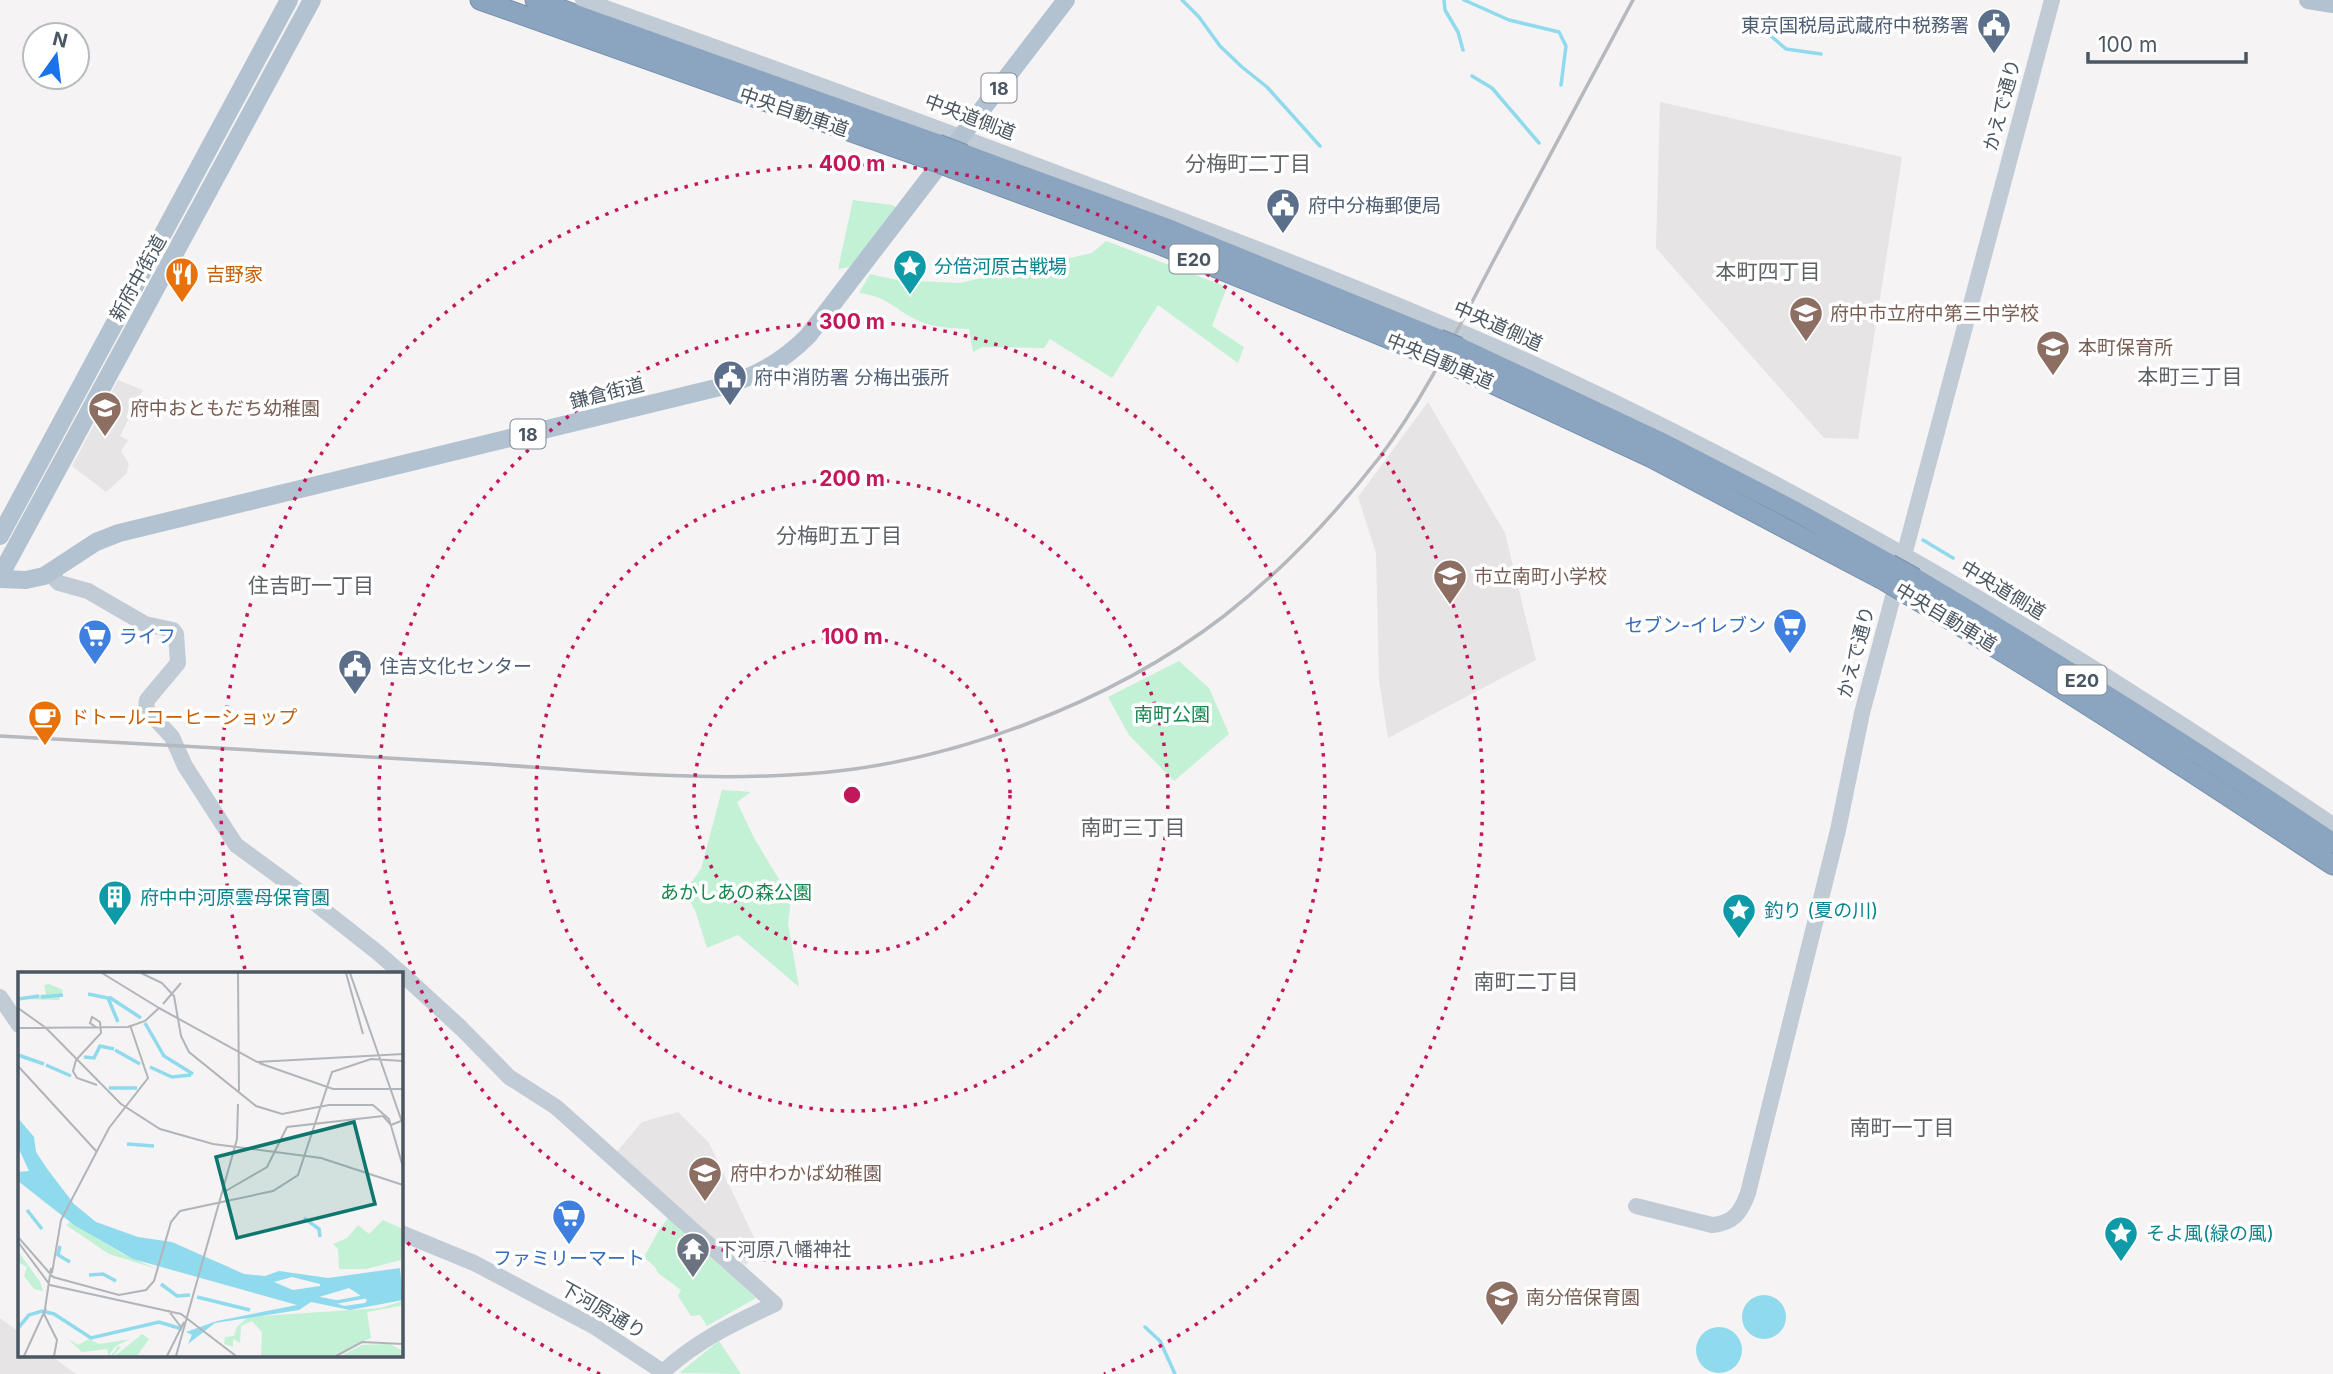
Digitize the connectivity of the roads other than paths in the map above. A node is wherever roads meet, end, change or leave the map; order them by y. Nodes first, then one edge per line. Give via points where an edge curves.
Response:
1 (289, 0) edge
2 (312, 0) edge
3 (480, 0) edge
4 (535, 0) edge
5 (583, 0) edge
6 (1066, 0) edge
7 (2052, 0) edge
8 (2308, 0) edge
9 (2333, 4) edge
10 (962, 136) junction
11 (0, 536) edge
12 (1904, 556) junction
13 (49, 573) junction
14 (0, 577) edge
15 (2333, 825) edge
16 (2333, 843) edge
17 (2333, 865) edge
18 (400, 972) edge
19 (402, 974) edge
20 (0, 997) edge
21 (18, 1024) edge
22 (1636, 1206) dead end
23 (402, 1233) edge

1 - 11 main road, 新府中街道
2 - 14 main road, 新府中街道 / 18
3 - 17 highway, 中央自動車道 / E20, bridge via 1163,246 1516,394 1652,458 1885,581
4 - 16 highway, 中央自動車道 / E20, bridge via 1169,229 1458,347 1795,511 2011,635
5 - 10 street, 中央道側道
6 - 10 main road, 鎌倉街道 / 18
7 - 12 street, かえで通り
8 - 9 main road
10 - 12 street, 中央道側道 via 1339,281 1558,376 1717,454
10 - 13 main road, 鎌倉街道 / 18 via 808,336 783,359 749,379 119,533 96,542
12 - 15 street, 中央道側道 via 2166,714
12 - 22 street, かえで通り via 1742,1208 1725,1224 1712,1225
13 - 14 main road, 鎌倉街道 / 18 via 33,579
13 - 18 street via 59,583 88,591 145,624 173,630 178,663 147,700 146,709 172,737 185,766 236,845
19 - 23 street, 下河原通り via 509,1077 556,1107 775,1304 705,1339 663,1372 584,1321 474,1263
20 - 21 street

